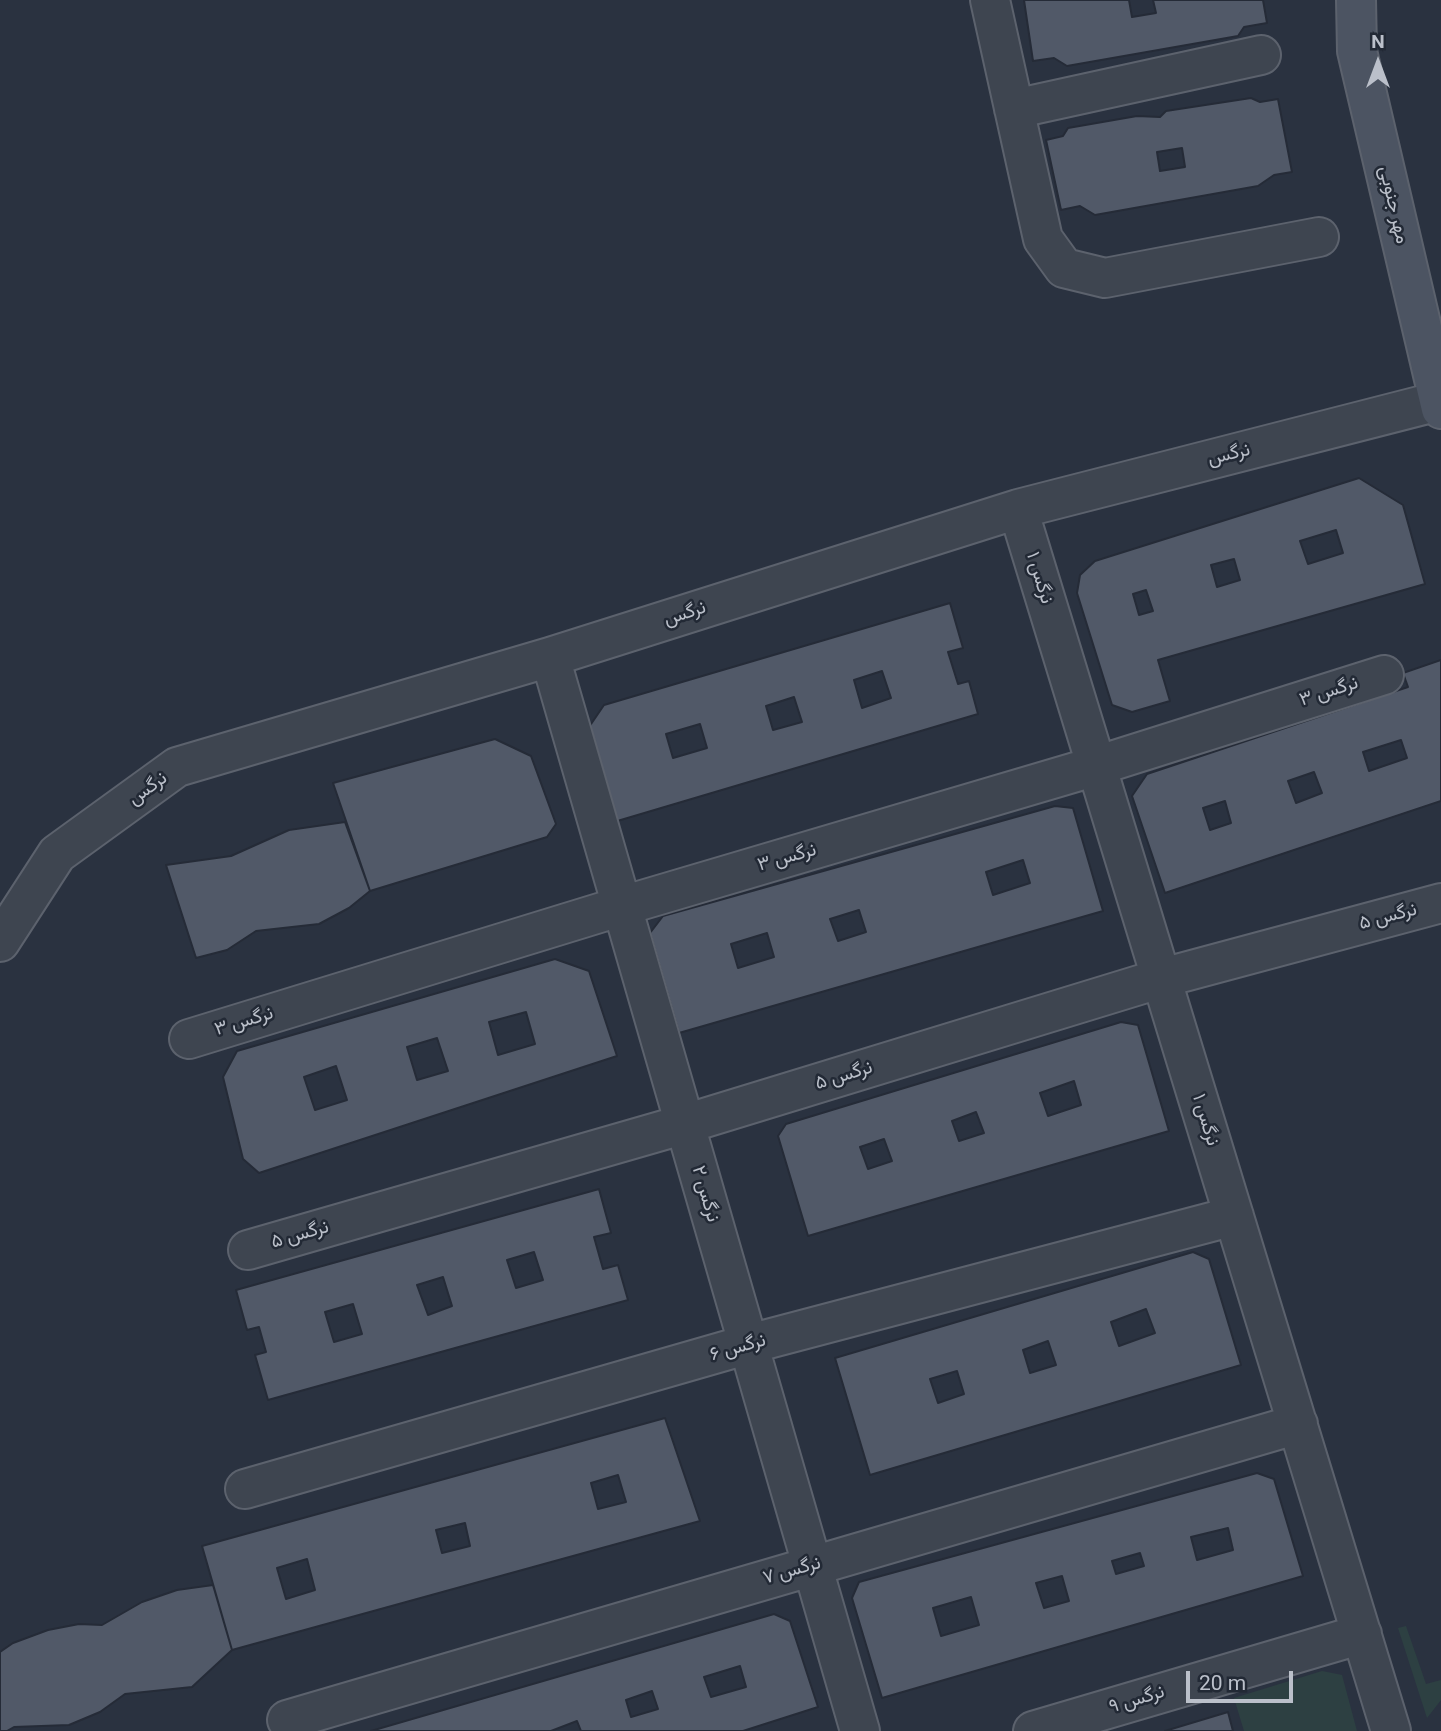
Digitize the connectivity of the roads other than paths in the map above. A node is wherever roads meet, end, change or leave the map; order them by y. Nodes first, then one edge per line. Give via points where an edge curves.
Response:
1 (990, 0) edge
2 (1356, 0) edge
3 (1261, 55) dead end
4 (1014, 109) junction
5 (1320, 237) dead end
6 (1440, 405) edge
7 (1018, 509) junction
8 (550, 657) junction
9 (1384, 675) dead end
10 (1096, 766) junction
11 (1441, 903) edge
12 (622, 906) junction
13 (0, 942) edge
14 (1161, 978) junction
15 (189, 1039) dead end
16 (685, 1124) junction
17 (1234, 1216) junction
18 (248, 1250) dead end
19 (749, 1344) junction
20 (1298, 1424) junction
21 (246, 1489) dead end
22 (812, 1565) junction
23 (1362, 1634) junction
24 (287, 1720) dead end
25 (860, 1731) edge
26 (1033, 1731) edge
27 (1391, 1731) edge

1 - 4 street
2 - 6 street, مهر جنوبی via 1357,51
3 - 4 street
4 - 5 street via 1043,239 1064,268 1105,278
6 - 7 street, نرگس
7 - 8 street, نرگس
7 - 10 street, نرگس ۱
8 - 12 street, نرگس ۲
8 - 13 street, نرگس via 177,767 57,854
9 - 10 street, نرگس ۳
10 - 12 street, نرگس ۳
10 - 14 street, نرگس ۱
11 - 14 street, نرگس ۵
12 - 15 street, نرگس ۳
12 - 16 street, نرگس ۲
14 - 16 street, نرگس ۵
14 - 17 street, نرگس ۱
16 - 18 street, نرگس ۵
16 - 19 street, نرگس ۲
17 - 19 street, نرگس ۶
17 - 20 street, نرگس ۱
19 - 21 street, نرگس ۶
19 - 22 street, نرگس ۲
20 - 22 street, نرگس ۷
20 - 23 street, نرگس ۱
22 - 24 street, نرگس ۷
22 - 25 street, نرگس ۲
23 - 26 street, نرگس ۹
23 - 27 street, نرگس ۱

